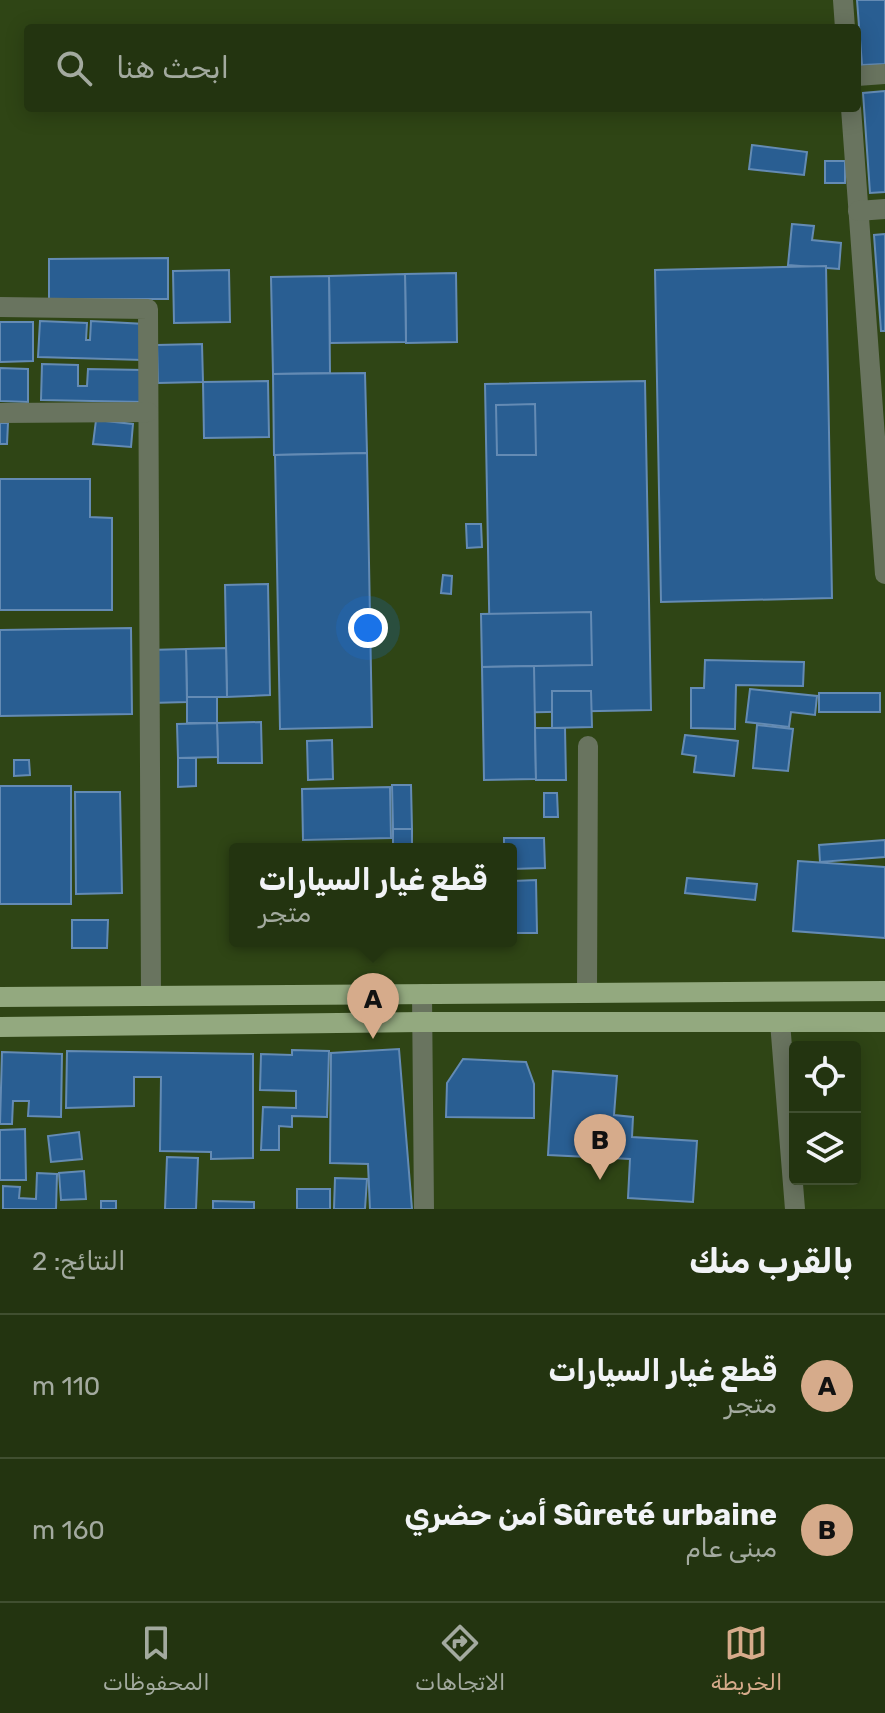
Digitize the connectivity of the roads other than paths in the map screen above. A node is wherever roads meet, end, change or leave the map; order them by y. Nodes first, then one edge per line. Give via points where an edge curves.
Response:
1 (843, 0) edge
2 (845, 24) edge
3 (885, 74) edge
4 (861, 76) edge
5 (851, 112) edge
6 (885, 209) edge
7 (858, 211) junction
8 (0, 307) edge
9 (876, 353) edge
10 (148, 412) junction
11 (0, 413) edge
12 (882, 489) edge
13 (885, 574) edge
14 (588, 746) dead end
15 (885, 991) edge
16 (587, 993) junction
17 (422, 994) junction
18 (151, 996) junction
19 (0, 997) edge
20 (421, 1022) junction
21 (780, 1022) junction
22 (885, 1022) edge
23 (0, 1027) edge
24 (424, 1209) edge
25 (795, 1209) edge

1 - 2 street
3 - 4 street
5 - 7 street
6 - 7 street
7 - 9 street
8 - 10 street via 148,309
9 - 12 street
10 - 11 street
10 - 18 street
12 - 13 street
14 - 16 street
15 - 16 main road
16 - 17 main road
17 - 18 main road
17 - 20 street
18 - 19 main road
20 - 21 main road
20 - 23 main road
20 - 24 street
21 - 22 main road
21 - 25 street

